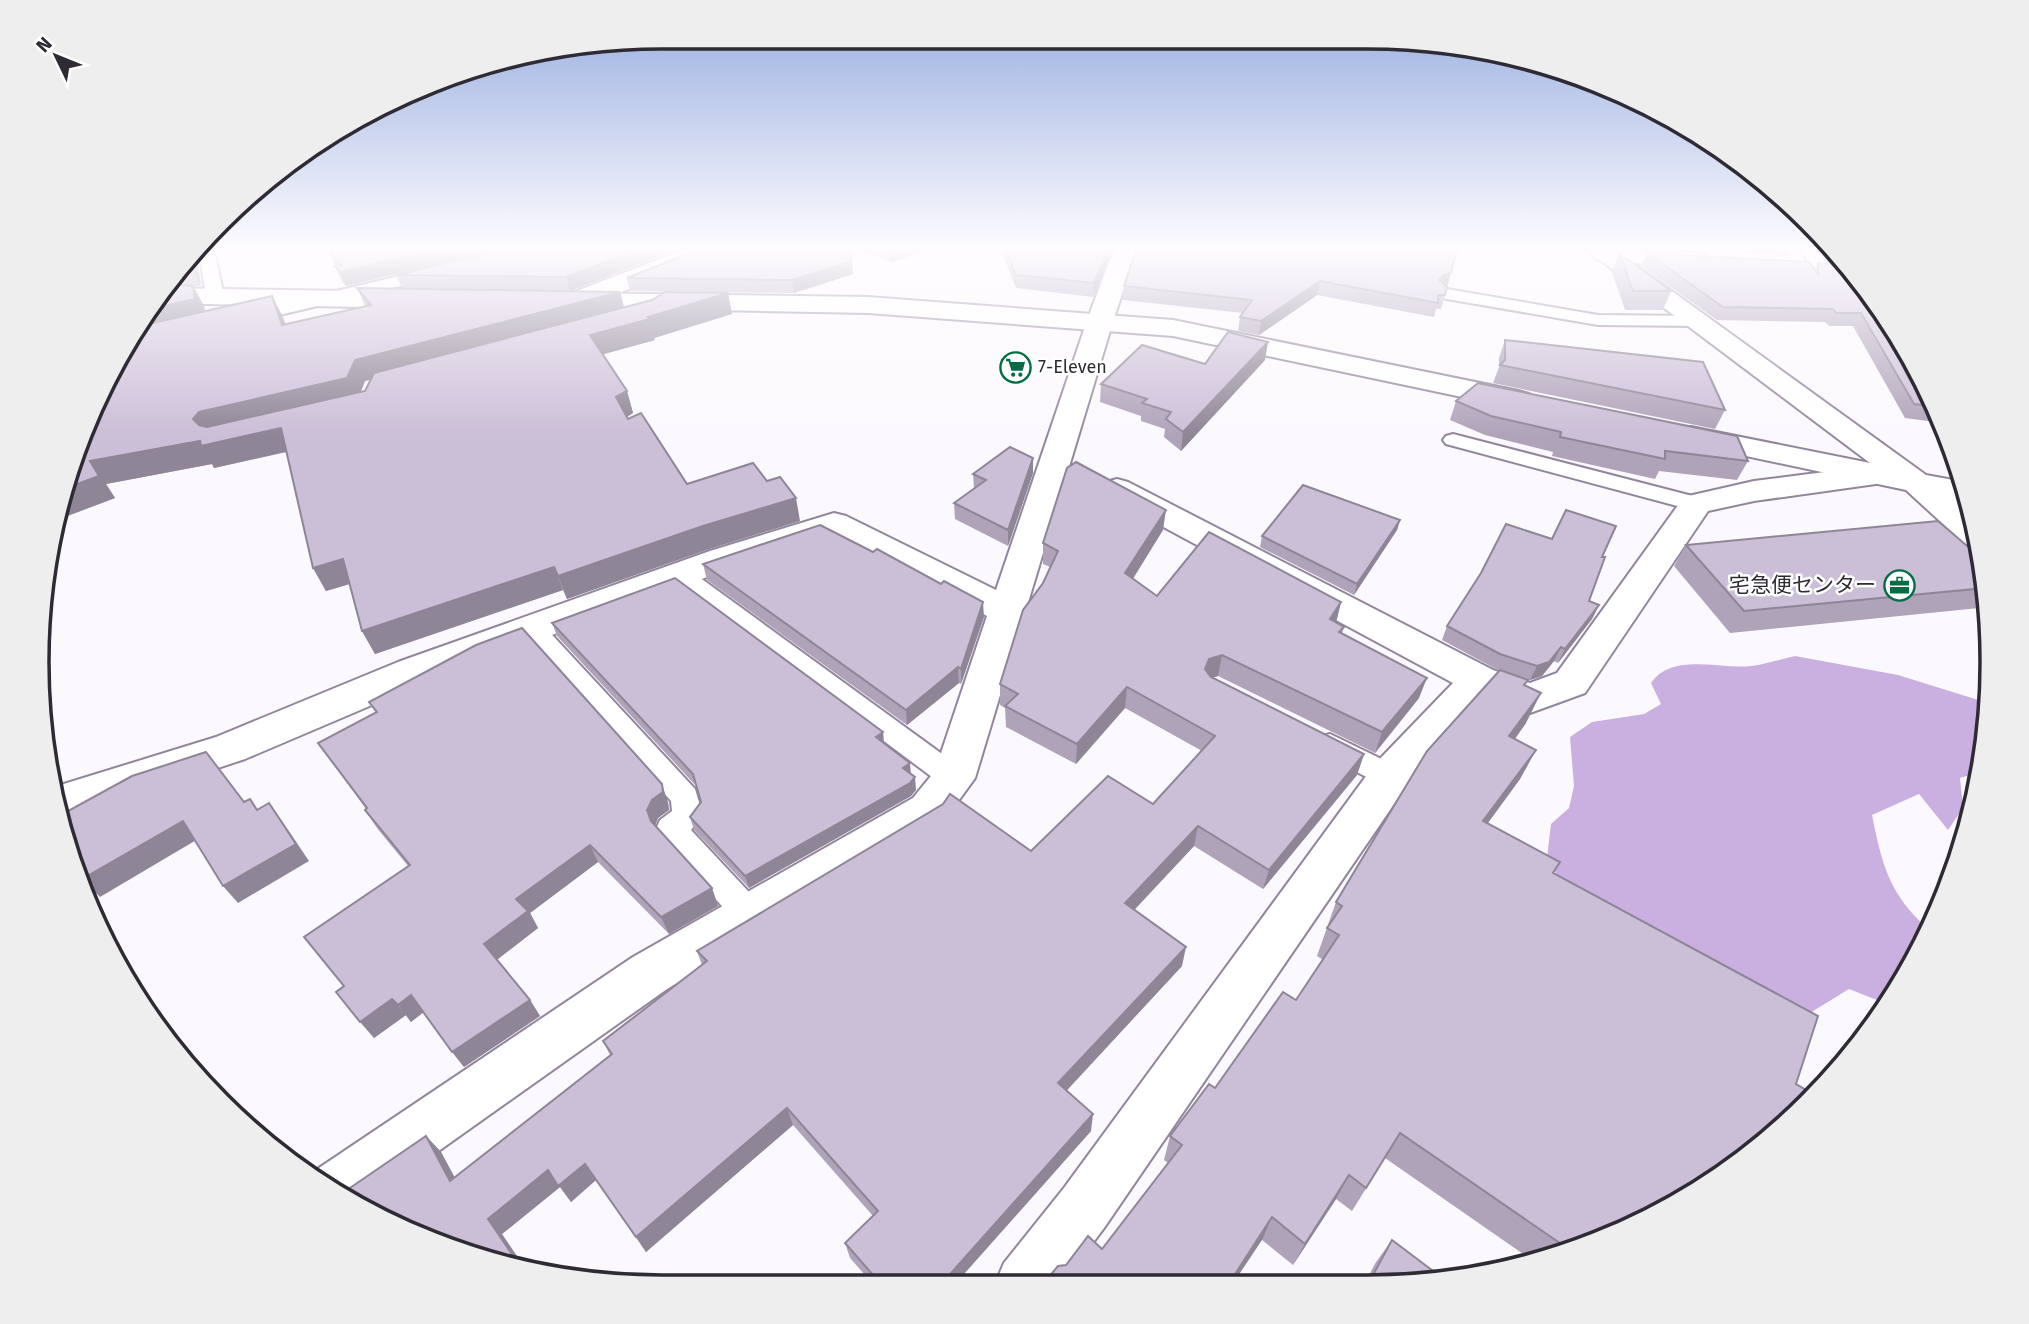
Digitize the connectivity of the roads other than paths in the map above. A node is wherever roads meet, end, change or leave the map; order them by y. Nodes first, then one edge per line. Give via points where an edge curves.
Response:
1 (274, 312) edge
2 (654, 312) edge
3 (965, 312) edge
4 (1103, 312) edge
5 (1550, 312) edge
6 (1683, 312) edge
7 (235, 321) edge
8 (623, 321) edge
9 (1100, 321) junction
10 (1696, 321) junction
11 (1539, 404) edge
12 (1662, 430) edge
13 (1453, 440) dead end
14 (1077, 468) junction
15 (1879, 475) junction
16 (1917, 483) junction
17 (1955, 490) edge
18 (1696, 504) junction
19 (1964, 524) edge
20 (679, 575) junction
21 (1007, 611) junction
22 (533, 630) junction
23 (1479, 680) junction
24 (1304, 732) edge
25 (1390, 776) junction
26 (954, 778) junction
27 (65, 801) edge
28 (751, 916) junction
29 (343, 1185) edge
30 (1032, 1275) edge

1 - 7 lane
2 - 8 lane
3 - 9 street
4 - 9 street
5 - 10 lane via 1598,320
6 - 10 street
9 - 11 street via 1172,328
9 - 14 street
10 - 16 street
12 - 15 street
13 - 18 lane
14 - 21 street
14 - 23 street
15 - 16 street
15 - 18 street via 1754,491
16 - 17 street
16 - 19 street
18 - 23 street via 1570,684 1530,698
20 - 21 street via 834,523
20 - 22 street
20 - 26 lane
21 - 26 street
22 - 27 street via 412,672 230,748
22 - 28 lane via 685,797 688,815 671,829
23 - 25 street
24 - 25 lane
25 - 30 street
26 - 28 street via 928,810
28 - 29 street via 650,973

